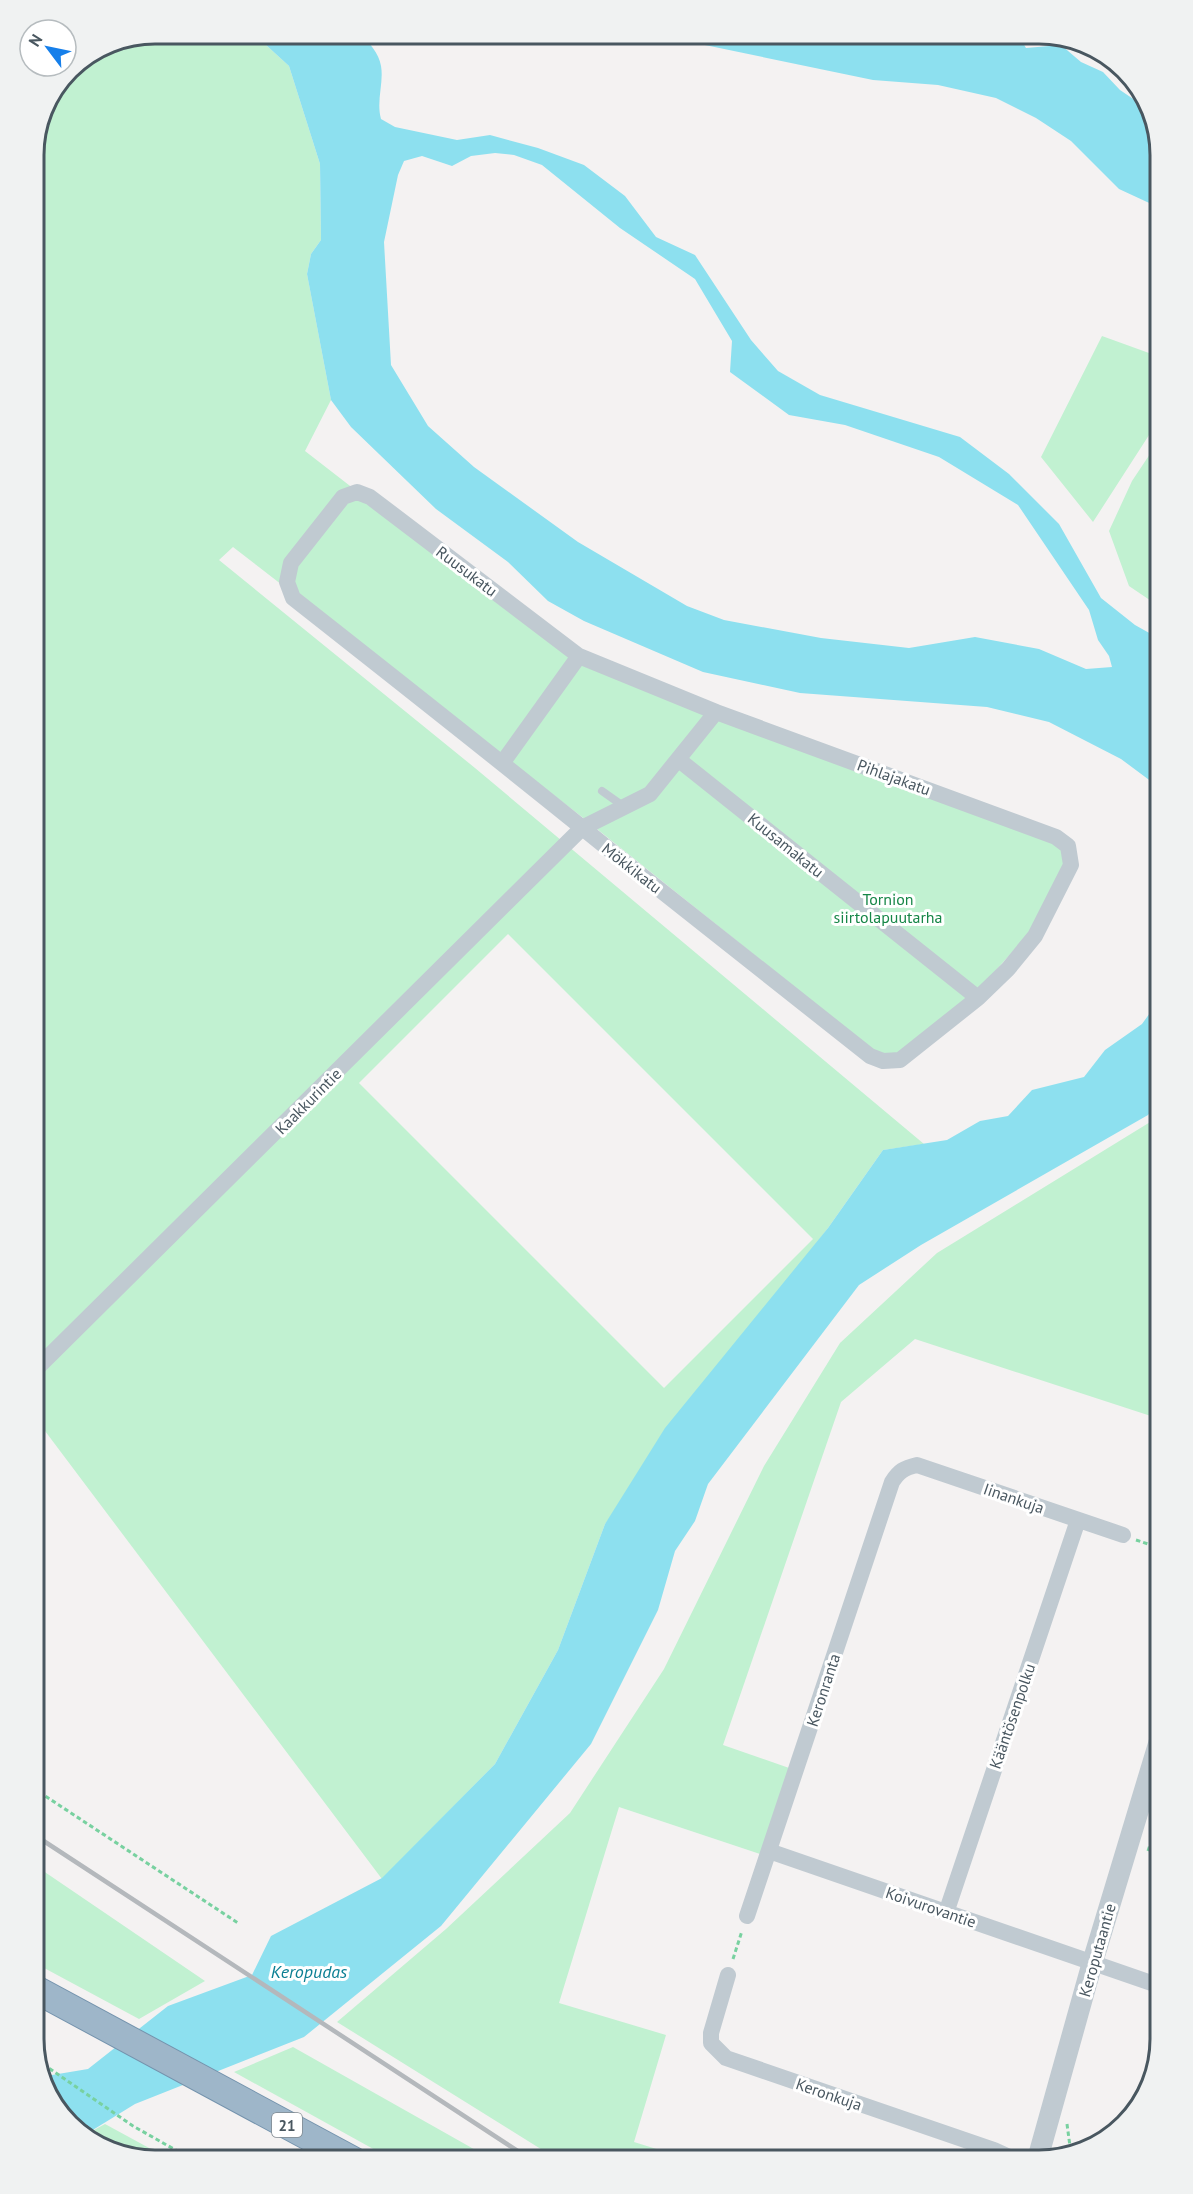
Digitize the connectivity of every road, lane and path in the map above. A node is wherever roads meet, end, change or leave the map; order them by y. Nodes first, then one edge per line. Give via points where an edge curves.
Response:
1 (293, 598) joint
2 (579, 656) junction
3 (716, 712) junction
4 (679, 760) junction
5 (502, 762) junction
6 (602, 791) dead end
7 (626, 808) junction
8 (582, 828) junction
9 (978, 998) junction
10 (44, 1361) edge
11 (905, 1468) joint
12 (1078, 1520) junction
13 (1123, 1535) joint
14 (1150, 1544) edge
15 (1150, 1783) edge
16 (44, 1795) edge
17 (769, 1851) junction
18 (946, 1913) junction
19 (747, 1917) joint
20 (238, 1923) dead end
21 (1092, 1964) junction
22 (728, 1975) joint
23 (1150, 1983) edge
24 (44, 1994) edge
25 (47, 2066) edge
26 (176, 2150) edge
27 (334, 2150) edge
28 (994, 2150) edge
29 (1040, 2150) edge

1 - 2 street, Ruusukatu via 287,582 291,563 343,497 357,492 370,497
1 - 5 street, Mökkikatu
2 - 3 street
2 - 5 street
3 - 4 street
3 - 9 street, Pihlajakatu via 1056,837 1068,846 1071,865 1035,936
4 - 7 street via 650,794
4 - 9 street, Kuusamakatu
5 - 8 street, Mökkikatu
6 - 7 lane
7 - 8 street
8 - 9 street, Mökkikatu via 870,1056 883,1061 900,1060
8 - 10 street, Kaakkurintie
11 - 12 street, Iinankuja via 917,1465
11 - 17 street, Keronranta via 892,1482
12 - 13 street, Iinankuja
12 - 18 street, Kääntösenpolku
13 - 14 path
15 - 21 street, Keroputaantie
16 - 20 path
17 - 18 street, Koivurovantie
17 - 19 street, Keronranta
18 - 21 street, Koivurovantie
19 - 22 path
21 - 23 street, Koivurovantie
21 - 29 street, Keroputaantie
22 - 28 street, Keronkuja via 711,2032 711,2043 726,2058
24 - 27 highway, 21
25 - 26 path

